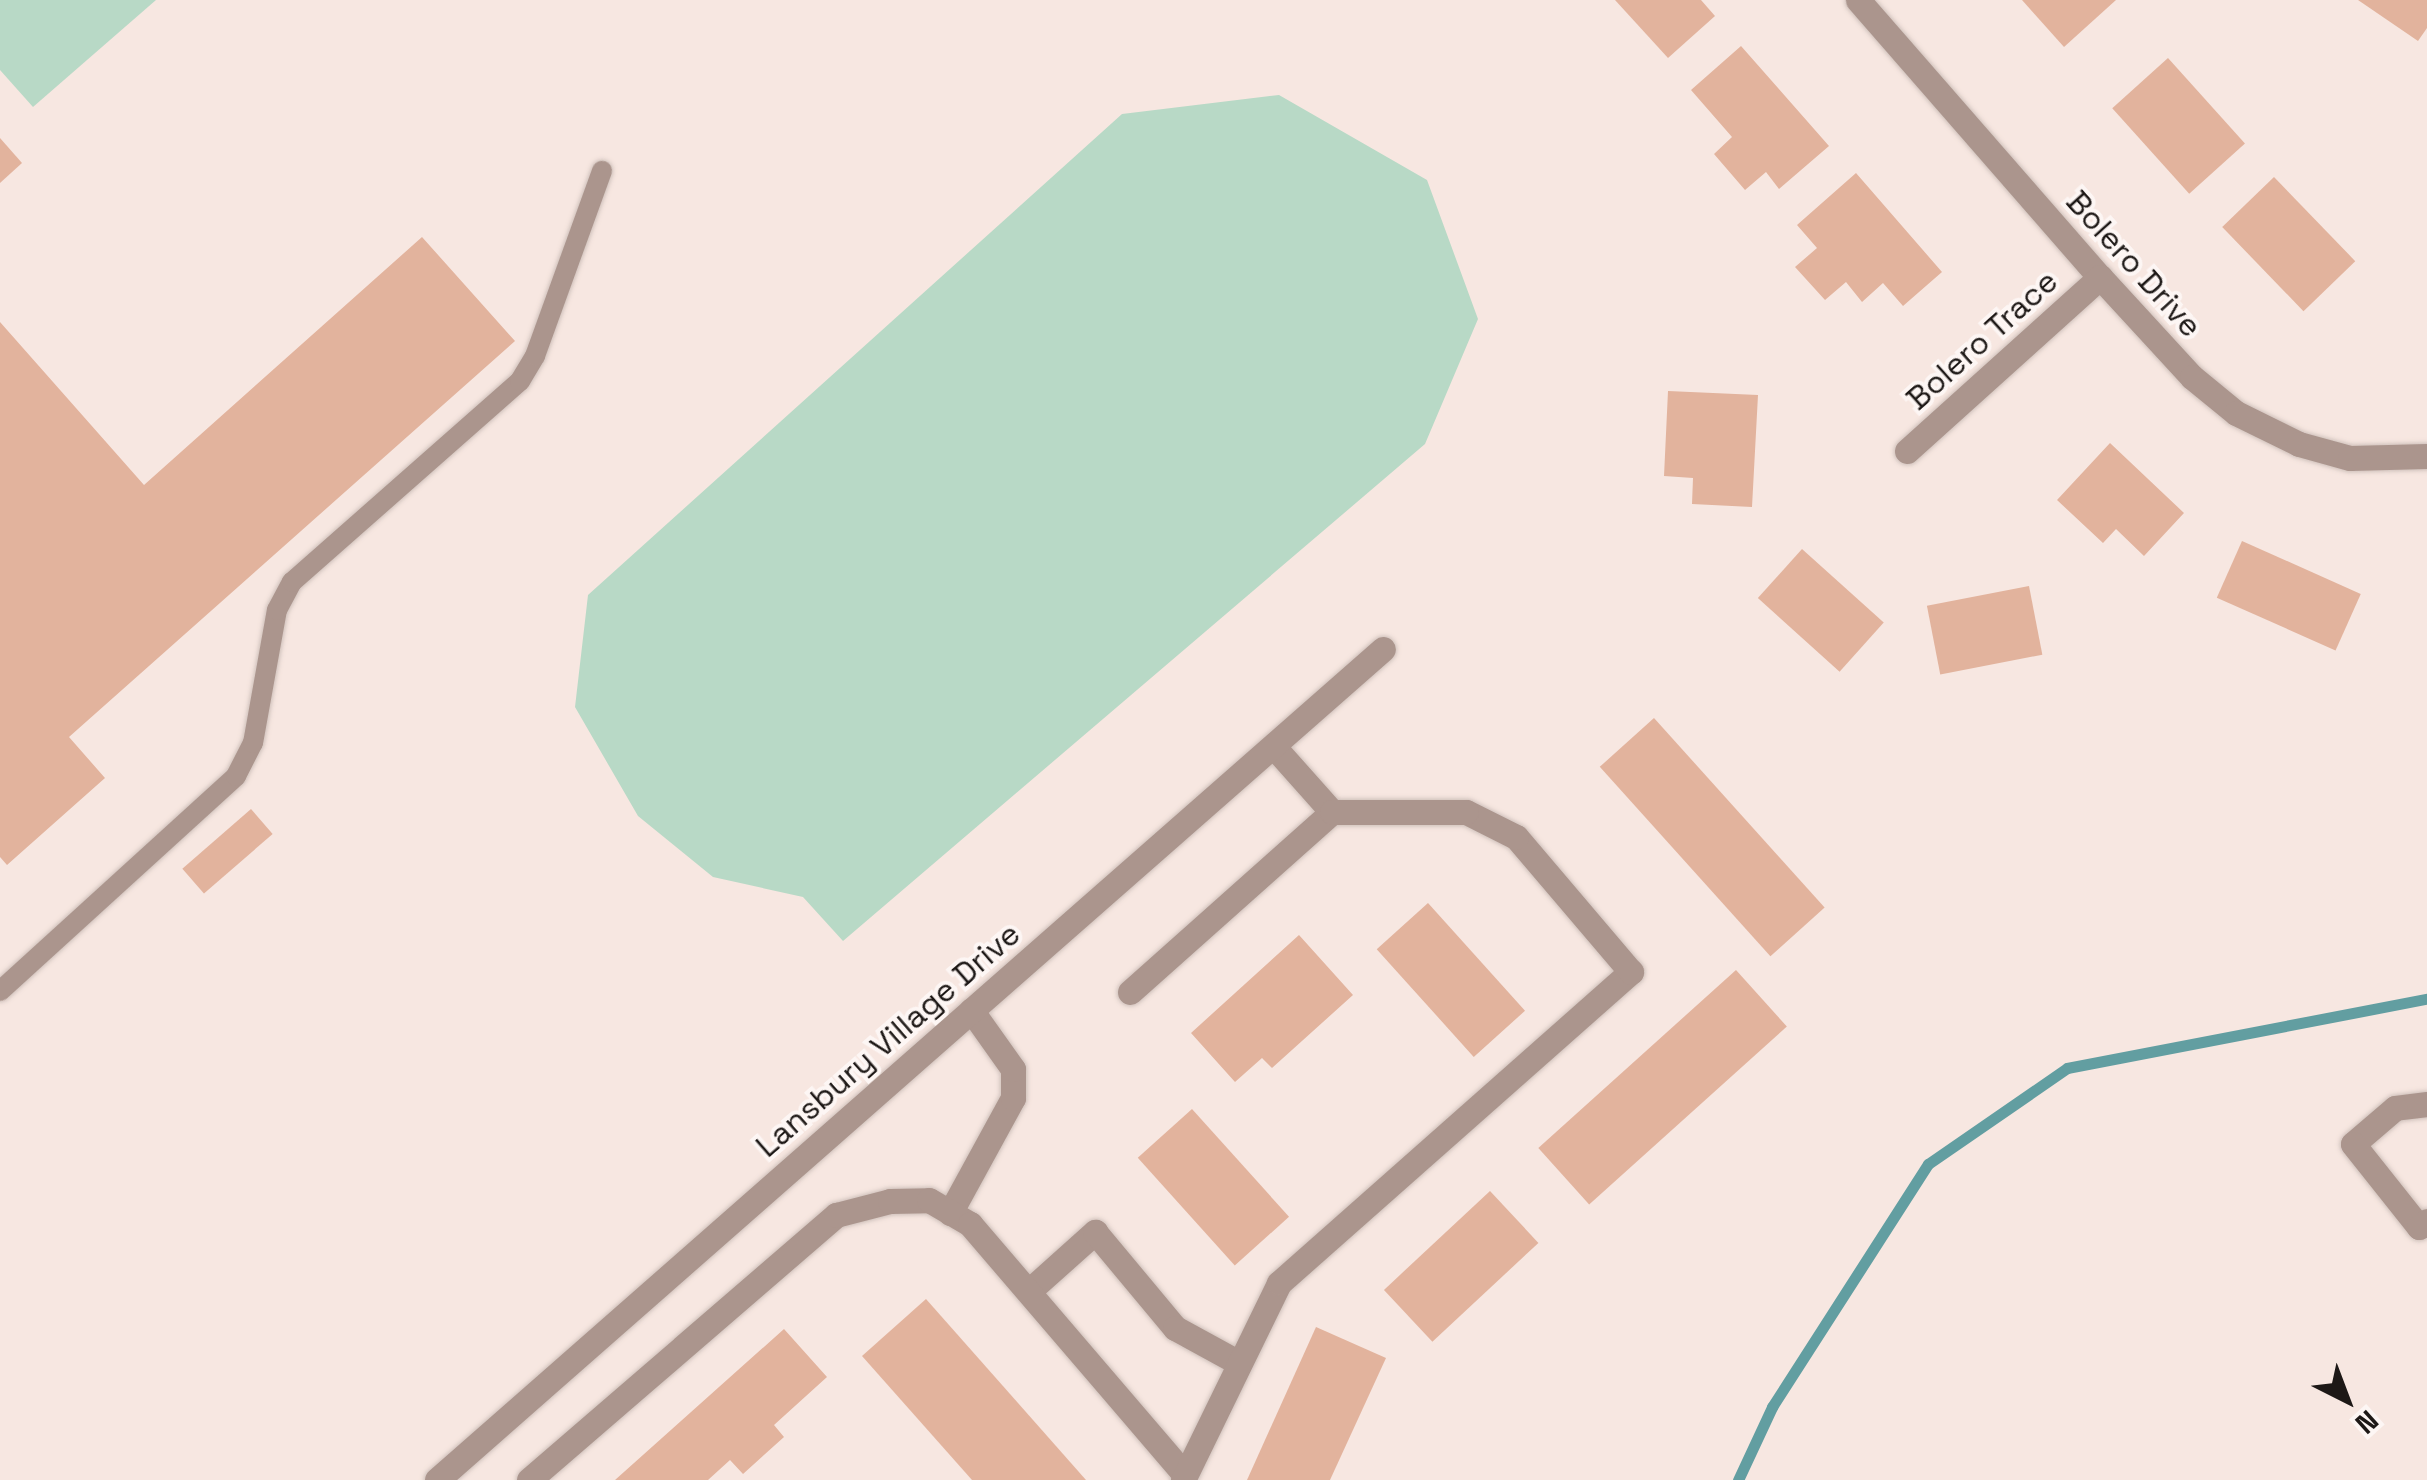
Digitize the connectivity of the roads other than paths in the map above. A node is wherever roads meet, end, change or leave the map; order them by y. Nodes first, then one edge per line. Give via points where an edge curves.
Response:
1 (1858, 0) edge
2 (602, 171) dead end
3 (2100, 277) junction
4 (1908, 451) dead end
5 (2427, 456) edge
6 (1382, 650) dead end
7 (1274, 747) junction
8 (1332, 812) junction
9 (0, 991) edge
10 (1130, 992) dead end
11 (971, 1010) junction
12 (2427, 1104) edge
13 (950, 1213) junction
14 (2427, 1222) edge
15 (1028, 1291) junction
16 (1239, 1363) junction
17 (1184, 1478) edge
18 (437, 1480) edge
19 (530, 1480) edge

1 - 3 street, Bolero Drive
2 - 9 lane via 520,381 292,582 276,610 254,742 236,776
3 - 4 street, Bolero Trace
3 - 5 street, Bolero Drive via 2192,378 2236,413 2299,444 2350,458
6 - 7 street, Lansbury Village Drive
7 - 8 street
7 - 11 street, Lansbury Village Drive
8 - 10 street
8 - 16 street via 1466,812 1516,837 1630,972 1278,1283
11 - 13 street via 1013,1068 1014,1098
11 - 18 street, Lansbury Village Drive
12 - 14 street via 2395,1108 2353,1144 2420,1227
13 - 15 street via 970,1224
13 - 19 street via 929,1200 890,1201 836,1215
15 - 16 street via 1095,1232 1176,1328
15 - 17 street
16 - 17 street

